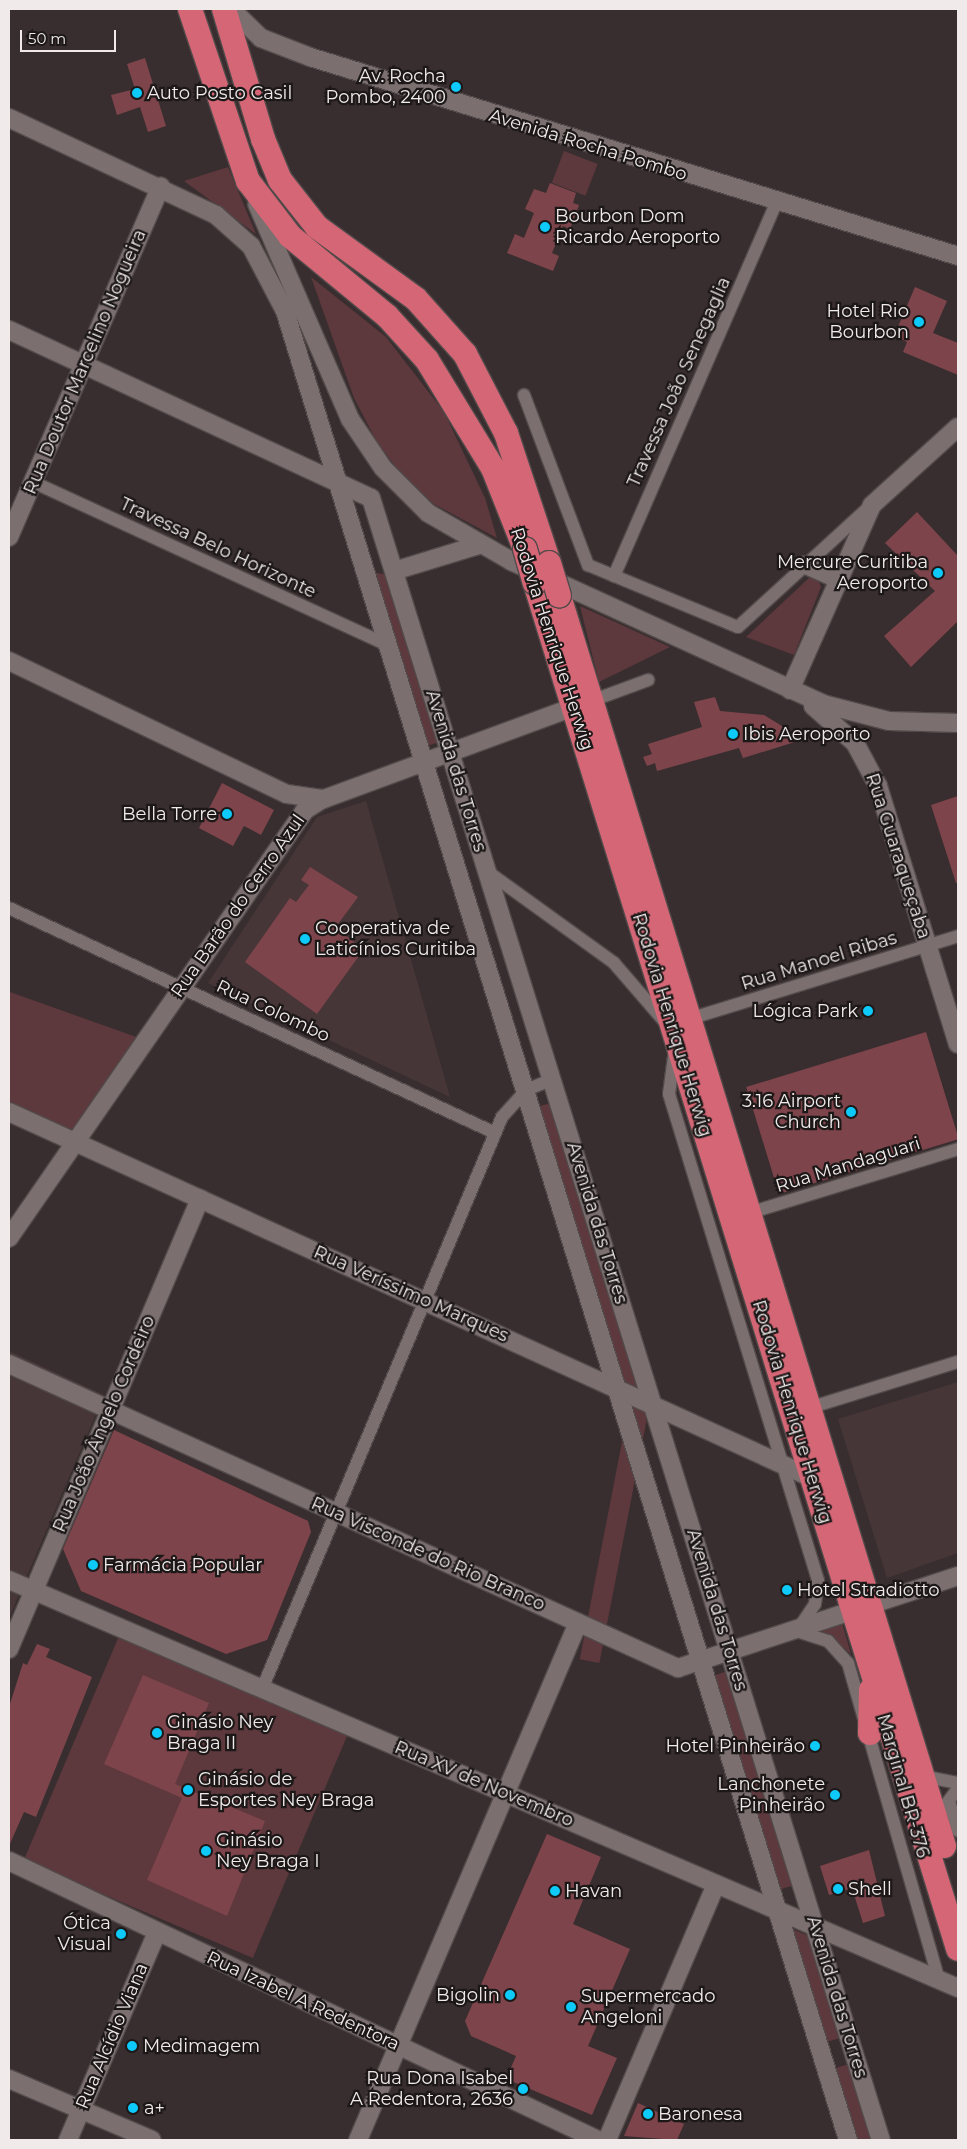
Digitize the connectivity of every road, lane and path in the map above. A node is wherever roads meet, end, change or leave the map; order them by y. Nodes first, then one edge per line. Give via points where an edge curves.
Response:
1 (190, 9) edge
2 (224, 9) edge
3 (231, 9) edge
4 (9, 118) edge
5 (248, 181) junction
6 (161, 186) junction
7 (777, 202) junction
8 (958, 256) edge
9 (284, 311) junction
10 (9, 330) edge
11 (84, 364) junction
12 (339, 395) junction
13 (524, 395) dead end
14 (958, 427) edge
15 (338, 481) junction
16 (33, 482) junction
17 (872, 505) junction
18 (9, 537) edge
19 (479, 545) junction
20 (806, 565) junction
21 (393, 566) junction
22 (365, 570) junction
23 (614, 576) junction
24 (839, 580) junction
25 (389, 646) junction
26 (9, 661) edge
27 (648, 680) dead end
28 (790, 690) junction
29 (582, 704) junction
30 (958, 723) edge
31 (451, 753) junction
32 (425, 762) junction
33 (282, 792) junction
34 (325, 799) junction
35 (291, 829) junction
36 (488, 872) junction
37 (9, 908) edge
38 (958, 936) edge
39 (928, 946) junction
40 (180, 987) junction
41 (683, 1029) junction
42 (958, 1044) edge
43 (553, 1079) junction
44 (526, 1090) junction
45 (9, 1112) edge
46 (495, 1133) junction
47 (74, 1141) junction
48 (958, 1149) edge
49 (200, 1199) junction
50 (749, 1213) junction
51 (9, 1238) edge
52 (425, 1301) junction
53 (958, 1362) edge
54 (9, 1364) edge
55 (618, 1389) junction
56 (653, 1405) junction
57 (809, 1408) junction
58 (110, 1410) junction
59 (783, 1464) junction
60 (812, 1478) junction
61 (336, 1513) junction
62 (958, 1576) edge
63 (9, 1580) edge
64 (33, 1591) junction
65 (870, 1606) junction
66 (578, 1623) junction
67 (797, 1631) junction
68 (9, 1649) edge
69 (731, 1654) junction
70 (702, 1664) junction
71 (872, 1671) junction
72 (262, 1689) junction
73 (870, 1733) junction
74 (922, 1776) junction
75 (958, 1783) edge
76 (958, 1789) edge
77 (505, 1794) junction
78 (942, 1810) junction
79 (958, 1831) edge
80 (9, 1861) edge
81 (716, 1884) junction
82 (958, 1893) edge
83 (777, 1910) junction
84 (816, 1927) junction
85 (157, 1932) junction
86 (958, 1949) edge
87 (939, 1981) junction
88 (958, 1988) edge
89 (398, 2046) junction
90 (853, 2052) junction
91 (824, 2062) junction
92 (9, 2080) edge
93 (81, 2110) junction
94 (68, 2140) edge
95 (152, 2140) edge
96 (358, 2140) edge
97 (598, 2140) edge
98 (607, 2140) edge
99 (848, 2140) edge
100 (881, 2140) edge

1 - 5 highway
2 - 29 highway, Rodovia Henrique Herwig, bridge via 263,139 290,197 328,236 416,299 465,354 506,432 559,596
3 - 7 main road, Avenida Rocha Pombo via 251,31 273,44
4 - 6 main road
5 - 12 main road
5 - 29 highway, Rodovia Henrique Herwig, bridge via 290,236 387,316 427,360 485,452
6 - 9 main road via 196,202 234,229 264,267
6 - 11 main road, Rua Doutor Marcelino Nogueira
7 - 8 main road, Avenida Rocha Pombo
7 - 23 street, Travessa João Senegaglia
9 - 12 main road
9 - 15 main road, Avenida das Torres
10 - 11 main road
11 - 15 main road
11 - 16 main road, Rua Doutor Marcelino Nogueira
12 - 19 main road via 366,445 407,496
13 - 23 street via 588,565
14 - 17 main road
15 - 21 main road, Avenida das Torres via 371,498
15 - 22 main road, Avenida das Torres
16 - 18 main road, Rua Doutor Marcelino Nogueira
16 - 25 street, Travessa Belo Horizonte
17 - 20 street
17 - 24 main road
19 - 21 main road
19 - 28 main road
20 - 23 street via 738,627
20 - 24 main road
21 - 22 main road
21 - 31 main road, Avenida das Torres
22 - 25 main road, Avenida das Torres
24 - 28 main road
25 - 32 main road, Avenida das Torres
26 - 33 main road
27 - 29 street, Rua Barão do Cerro Azul
28 - 30 main road via 889,721
28 - 39 main road, Rua Guaraqueçaba via 840,726 868,764
29 - 31 main road, Rua Barão do Cerro Azul
29 - 41 highway, Rodovia Henrique Herwig
31 - 32 main road, Rua Barão do Cerro Azul
31 - 36 main road, Avenida das Torres
32 - 34 main road, Rua Barão do Cerro Azul
32 - 44 main road, Avenida das Torres
33 - 34 main road via 306,800
33 - 35 main road via 289,806
34 - 35 main road, Rua Barão do Cerro Azul via 305,810
35 - 40 main road, Rua Barão do Cerro Azul
36 - 41 street via 614,963
36 - 43 main road, Avenida das Torres
37 - 40 street, Rua Colombo
38 - 39 street, Rua Manoel Ribas
39 - 41 street, Rua Manoel Ribas
39 - 42 main road, Rua Guaraqueçaba
40 - 46 street, Rua Colombo
40 - 47 main road, Rua Barão do Cerro Azul
41 - 50 highway, Rodovia Henrique Herwig
41 - 59 street via 668,1094
41 - 60 highway, Rodovia Henrique Herwig
43 - 44 street
43 - 56 main road, Avenida das Torres
44 - 46 street via 507,1108
44 - 55 main road, Avenida das Torres
45 - 47 main road, Rua Veríssimo Marques
46 - 52 street
47 - 49 main road, Rua Veríssimo Marques
47 - 51 main road, Rua Barão do Cerro Azul
48 - 50 street, Rua Mandaguari
49 - 52 main road, Rua Veríssimo Marques
49 - 58 main road, Rua João Ângelo Cordeiro
50 - 57 highway, Rodovia Henrique Herwig
52 - 55 main road, Rua Veríssimo Marques
52 - 61 street
53 - 57 street
54 - 58 main road, Rua Visconde do Rio Branco
55 - 56 main road, Rua Veríssimo Marques
55 - 70 main road, Avenida das Torres
56 - 59 main road, Rua Veríssimo Marques
56 - 69 main road, Avenida das Torres
57 - 65 highway, Rodovia Henrique Herwig
58 - 61 main road, Rua Visconde do Rio Branco
58 - 64 main road, Rua João Ângelo Cordeiro
59 - 60 main road, Rua Veríssimo Marques
59 - 67 street via 818,1580 815,1604
60 - 65 highway, Rodovia Henrique Herwig
61 - 66 main road, Rua Visconde do Rio Branco
61 - 72 street
62 - 65 main road, Rua Visconde do Rio Branco
63 - 64 main road, Rua XV de Novembro
64 - 68 main road, Rua João Ângelo Cordeiro
64 - 72 main road, Rua XV de Novembro
65 - 67 main road, Rua Visconde do Rio Branco
65 - 71 highway, Rodovia Henrique Herwig
65 - 74 highway, Rodovia Henrique Herwig
66 - 70 main road, Rua Visconde do Rio Branco via 670,1666 687,1668
66 - 77 main road
67 - 69 main road, Rua Visconde do Rio Branco
67 - 73 street, Marginal BR-376 via 828,1641 844,1656
69 - 70 main road, Rua Visconde do Rio Branco
69 - 84 main road, Avenida das Torres
70 - 83 main road, Avenida das Torres
71 - 73 highway
71 - 86 highway, Rodovia Henrique Herwig
72 - 77 main road, Rua XV de Novembro
73 - 87 street, Marginal BR-376
74 - 75 street
74 - 78 highway, Rodovia Henrique Herwig
76 - 78 street
77 - 81 main road, Rua XV de Novembro
77 - 89 main road
78 - 79 street
78 - 82 highway, Rodovia Henrique Herwig
80 - 85 main road, Rua Izabel A Redentora
81 - 83 main road, Rua XV de Novembro
81 - 98 main road
83 - 84 main road, Rua XV de Novembro
83 - 91 main road, Avenida das Torres
84 - 87 main road, Rua XV de Novembro
84 - 90 main road, Avenida das Torres
85 - 89 main road, Rua Izabel A Redentora
85 - 93 main road, Rua Alcídio Viana
87 - 88 main road, Rua XV de Novembro
89 - 96 main road
89 - 97 main road, Rua Izabel A Redentora
90 - 91 main road via 836,2048
90 - 100 main road, Avenida das Torres
91 - 99 main road, Avenida das Torres
92 - 93 main road
93 - 94 main road, Rua Alcídio Viana
93 - 95 main road

